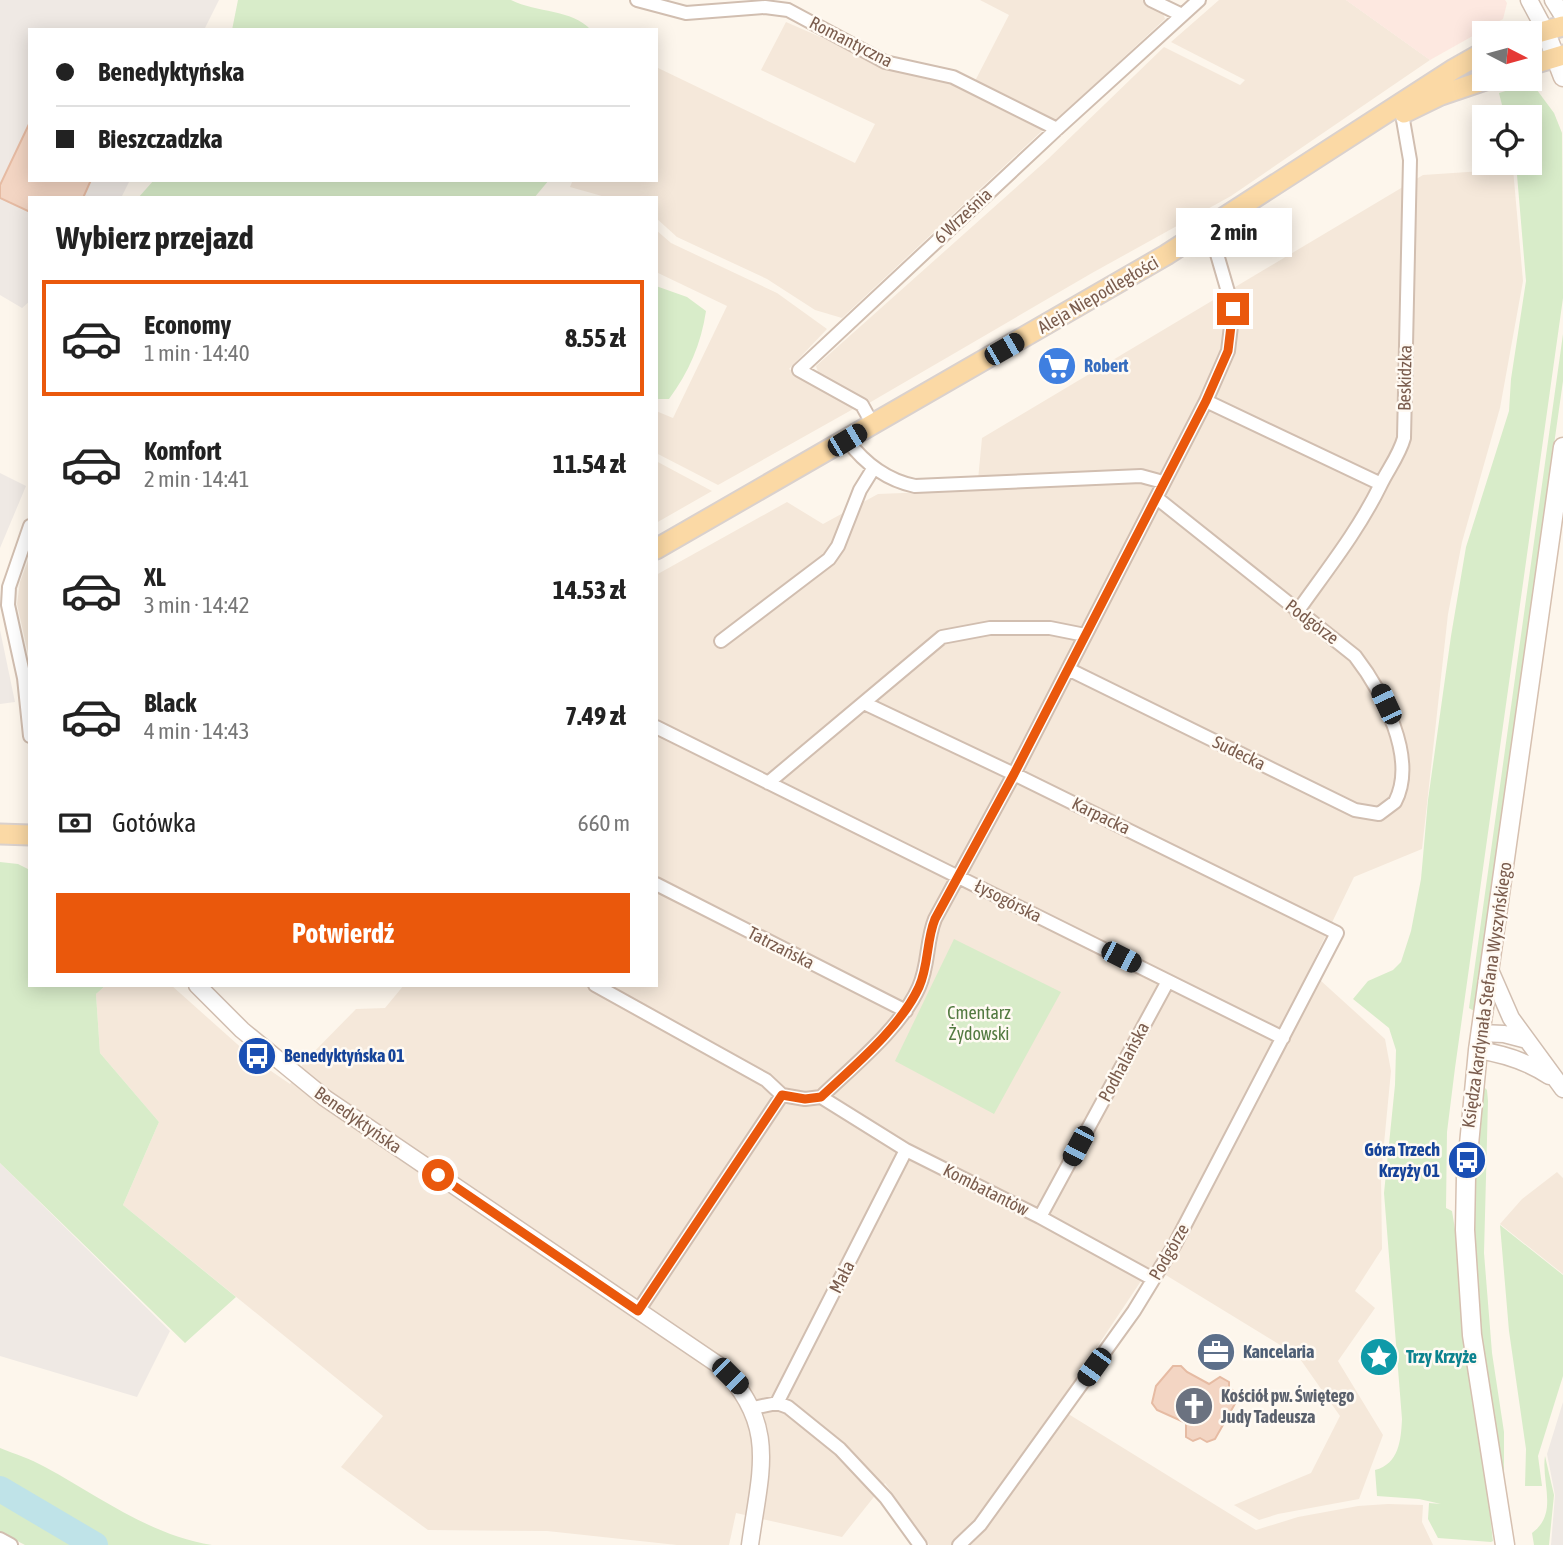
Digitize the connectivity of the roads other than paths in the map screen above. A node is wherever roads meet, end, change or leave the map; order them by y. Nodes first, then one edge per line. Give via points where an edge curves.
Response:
1 (637, 0) edge
2 (1151, 0) edge
3 (1199, 0) edge
4 (1529, 0) edge
5 (1553, 0) edge
6 (1182, 15) junction
7 (1563, 16) edge
8 (1546, 30) edge
9 (1559, 56) edge
10 (1472, 59) edge
11 (1542, 61) edge
12 (1563, 77) edge
13 (1472, 84) edge
14 (1402, 114) junction
15 (1056, 129) junction
16 (1352, 134) junction
17 (1206, 229) junction
18 (1206, 401) junction
19 (873, 425) junction
20 (847, 440) junction
21 (1563, 447) edge
22 (873, 469) junction
23 (1163, 482) junction
24 (1381, 484) junction
25 (1158, 499) junction
26 (28, 532) edge
27 (658, 548) edge
28 (1297, 612) junction
29 (1085, 635) junction
30 (722, 641) dead end
31 (1068, 669) junction
32 (27, 678) edge
33 (28, 697) edge
34 (864, 703) junction
35 (658, 728) edge
36 (1014, 774) junction
37 (768, 783) junction
38 (1400, 786) joint
39 (0, 834) edge
40 (28, 835) edge
41 (958, 876) junction
42 (658, 885) edge
43 (1337, 933) joint
44 (1490, 970) junction
45 (1168, 981) junction
46 (199, 987) edge
47 (599, 987) edge
48 (906, 1011) junction
49 (1283, 1038) junction
50 (1527, 1040) junction
51 (1479, 1041) junction
52 (1560, 1085) edge
53 (782, 1095) junction
54 (821, 1097) junction
55 (906, 1150) junction
56 (1040, 1217) junction
57 (1153, 1279) junction
58 (638, 1311) junction
59 (777, 1403) junction
60 (753, 1408) junction
61 (0, 1539) edge
62 (11, 1545) edge
63 (750, 1545) edge
64 (920, 1545) edge
65 (959, 1545) edge
66 (1504, 1545) edge

1 - 15 street, Romantyczna via 686,13 765,7 788,10 884,62 947,74
2 - 6 street
3 - 6 street, 6 Września
4 - 8 street
5 - 7 street
6 - 15 street, 6 Września
8 - 9 main road
9 - 11 main road
9 - 12 main road
10 - 16 main road, Aleja Niepodległości
13 - 14 main road, Aleja Niepodległości
14 - 16 main road, Aleja Niepodległości
14 - 24 street, Beskidzka via 1410,160 1404,438
15 - 19 street, 6 Września via 799,370 862,405
16 - 17 main road, Aleja Niepodległości
17 - 18 street via 1233,309 1228,351
17 - 19 main road, Aleja Niepodległości
18 - 23 street
18 - 24 street
19 - 20 main road, Aleja Niepodległości
20 - 22 street
20 - 27 main road, Aleja Niepodległości
21 - 44 main road, Księdza kardynała Stefana Wyszyńskiego
22 - 23 street via 915,486 1141,475
22 - 30 street via 830,559
23 - 25 street
24 - 28 street, Beskidzka via 1371,507
25 - 28 street, Podgórze
25 - 29 street
26 - 32 street via 9,587 8,605
28 - 38 street, Podgórze via 1355,656 1378,689 1396,736
29 - 31 street
29 - 34 street via 1050,628 990,628 942,637
31 - 36 street
31 - 38 street, Sudecka via 1366,814 1383,813 1395,802
32 - 33 street
34 - 36 street, Karpacka
34 - 37 street
35 - 37 street, Łysogórska
36 - 41 street
36 - 43 street, Karpacka
37 - 41 street, Łysogórska
39 - 40 main road
41 - 45 street, Łysogórska
41 - 48 street via 929,934 926,965
42 - 48 street, Tatrzańska
43 - 49 street, Podgórze
44 - 50 street via 1511,1018
44 - 51 main road, Księdza kardynała Stefana Wyszyńskiego
45 - 49 street, Łysogórska
45 - 56 street, Podhalańska
46 - 58 street, Benedyktyńska via 242,1030 325,1098
47 - 53 street via 766,1080
48 - 54 street
49 - 57 street, Podgórze
50 - 51 street via 1504,1034
50 - 52 street
51 - 52 street via 1535,1066
51 - 66 main road, Księdza kardynała Stefana Wyszyńskiego via 1465,1230 1472,1335
53 - 54 street
53 - 58 street
54 - 55 street, Kombatantów
55 - 56 street, Kombatantów
55 - 59 street, Mała
56 - 57 street, Kombatantów
57 - 65 street, Podgórze via 980,1525
58 - 60 street, Benedyktyńska via 720,1366
59 - 60 street
59 - 64 street via 840,1449 886,1498
60 - 63 street, Benedyktyńska via 761,1464
61 - 62 street

